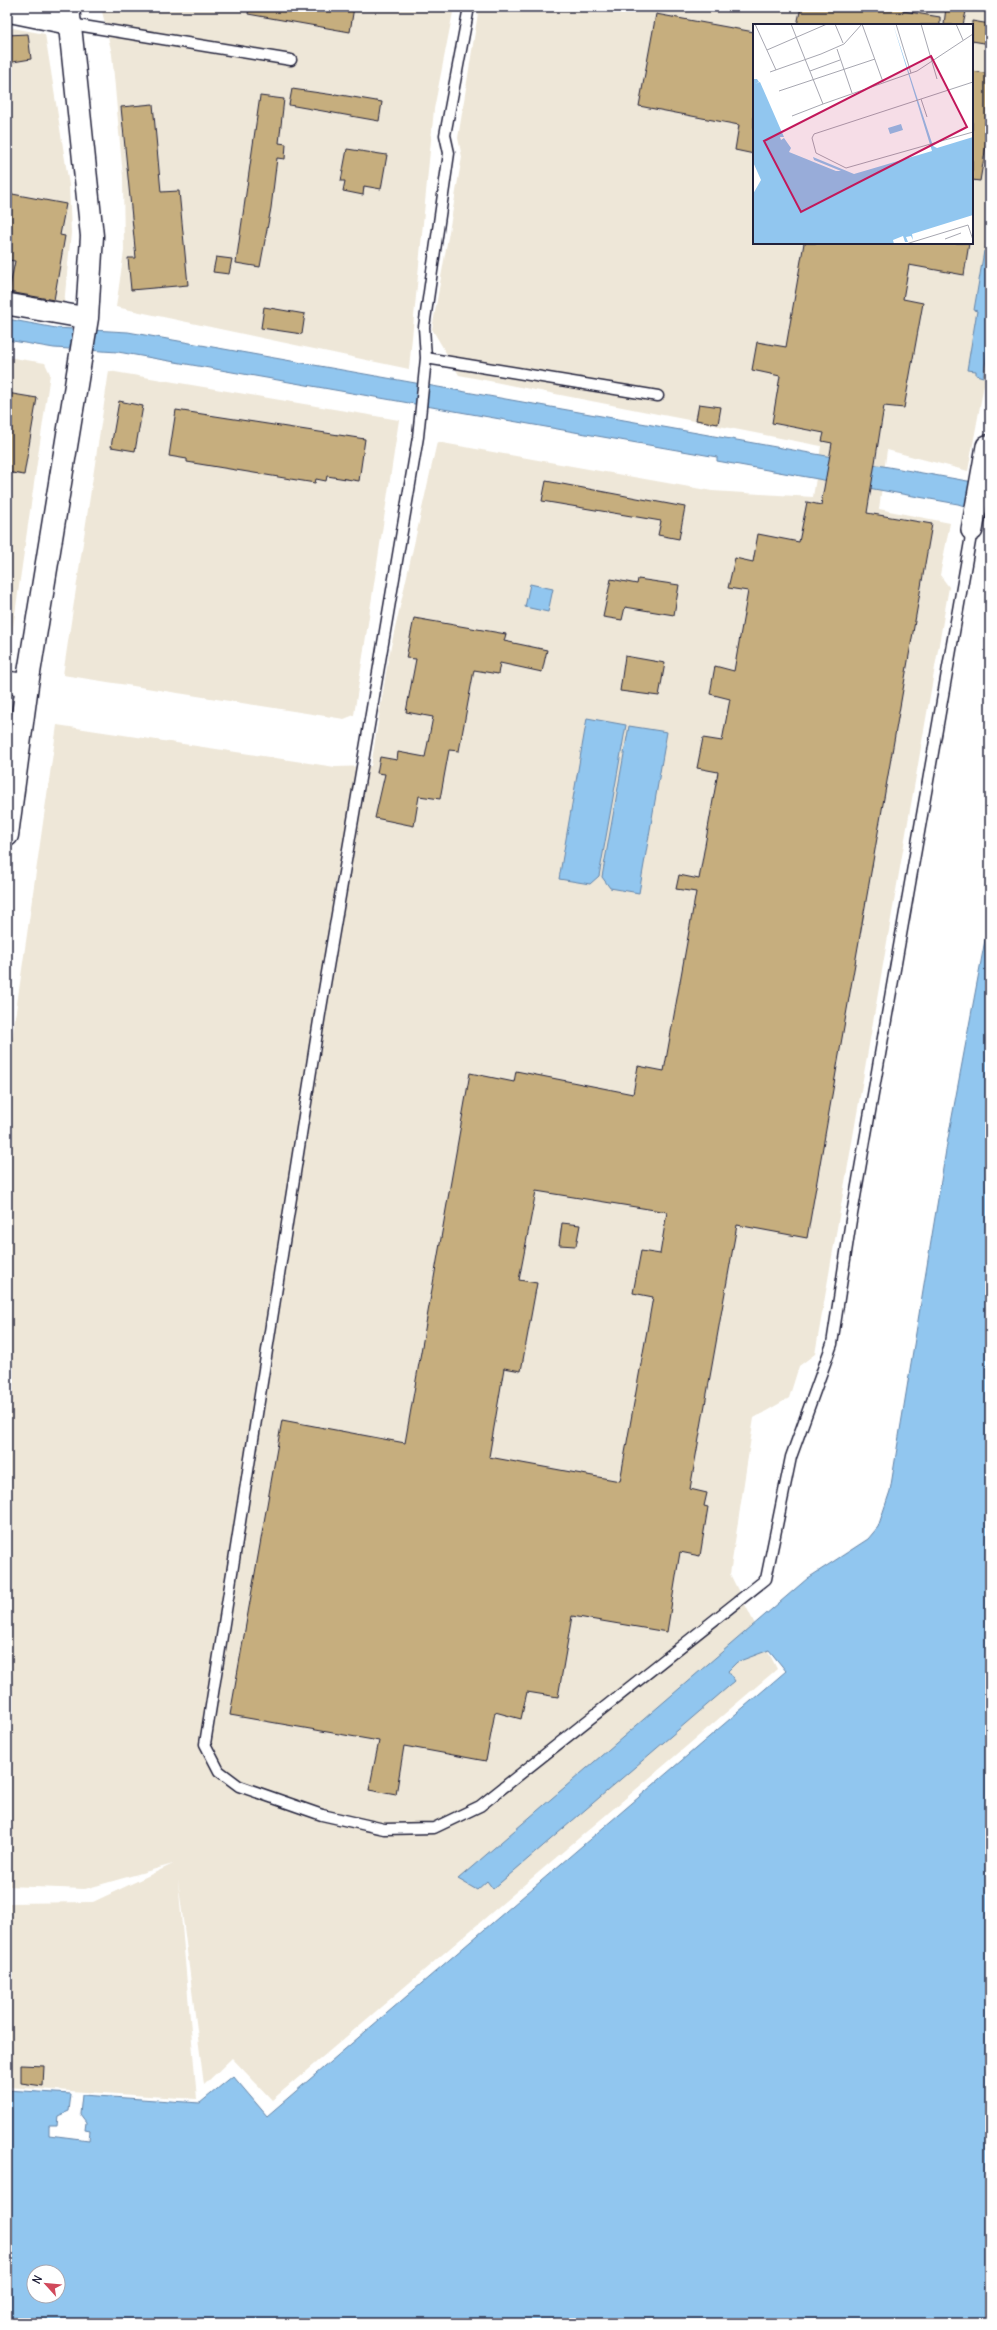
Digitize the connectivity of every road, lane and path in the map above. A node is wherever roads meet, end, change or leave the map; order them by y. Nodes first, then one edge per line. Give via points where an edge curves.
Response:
1 (469, 7) edge
2 (7, 11) edge
3 (69, 15) edge
4 (291, 60) dead end
5 (7, 304) edge
6 (86, 323) junction
7 (426, 358) junction
8 (658, 396) dead end
9 (988, 440) edge
10 (972, 530) joint
11 (17, 684) edge
12 (7, 835) edge

1 - 7 lane via 446,135 449,153 424,327
2 - 3 street
3 - 4 lane
3 - 6 street via 92,236
5 - 6 street
6 - 11 street
7 - 8 lane
7 - 10 lane via 418,438 320,1014 205,1744 219,1770 239,1786 322,1816 384,1829 434,1828 480,1806 766,1579 791,1457 832,1344 854,1204
9 - 10 street
11 - 12 street

